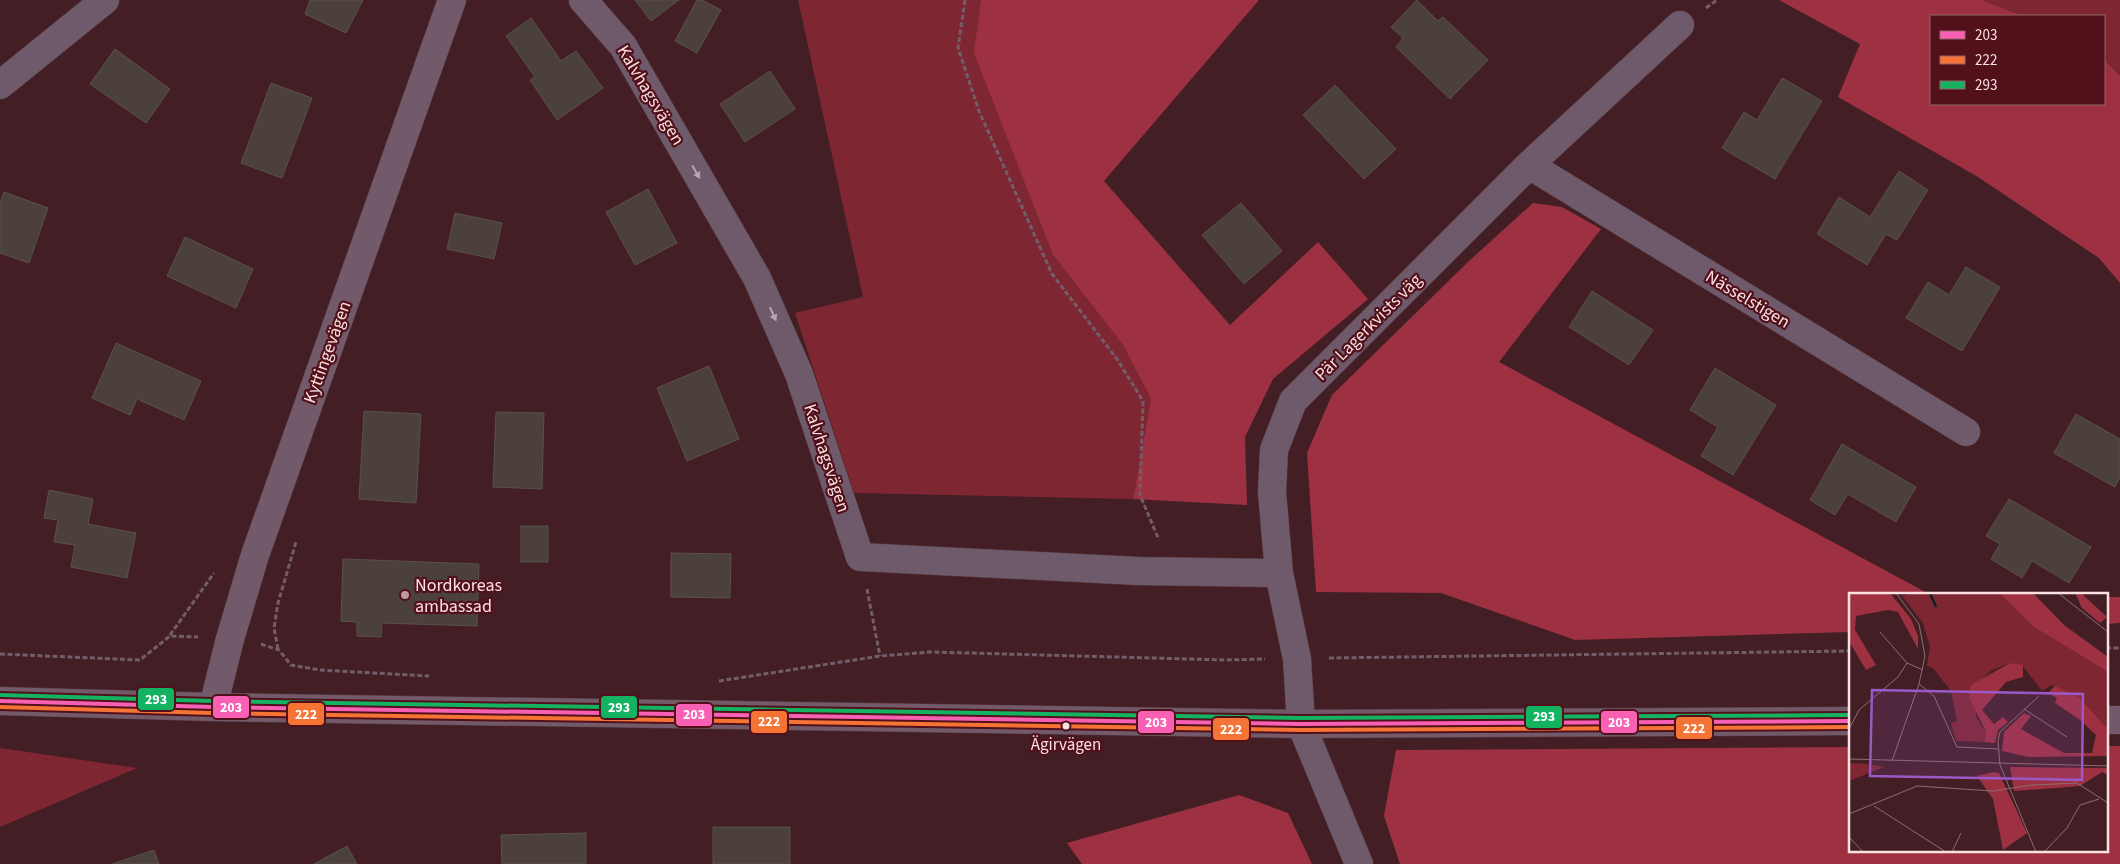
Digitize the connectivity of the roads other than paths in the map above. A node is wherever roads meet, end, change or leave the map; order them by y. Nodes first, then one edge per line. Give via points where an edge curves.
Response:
1 (105, 0) edge
2 (452, 0) edge
3 (583, 0) edge
4 (1680, 25) dead end
5 (0, 85) edge
6 (1529, 165) junction
7 (1966, 432) dead end
8 (1279, 573) junction
9 (0, 701) edge
10 (213, 707) junction
11 (1849, 721) edge
12 (1301, 724) junction
13 (1360, 864) edge

1 - 5 street
2 - 10 main road, Kyttingevägen via 255,555
3 -> 8 street, Kalvhagsvägen via 623,46 757,278 799,374 860,556 1138,571
4 - 6 street, Pär Lagerkvists väg
6 - 7 street, Nässelstigen
6 - 8 street, Pär Lagerkvists väg via 1293,401 1274,450 1272,492
8 - 12 street, Pär Lagerkvists väg via 1297,659
9 - 10 main road
10 - 12 main road
11 - 12 main road
12 - 13 street

